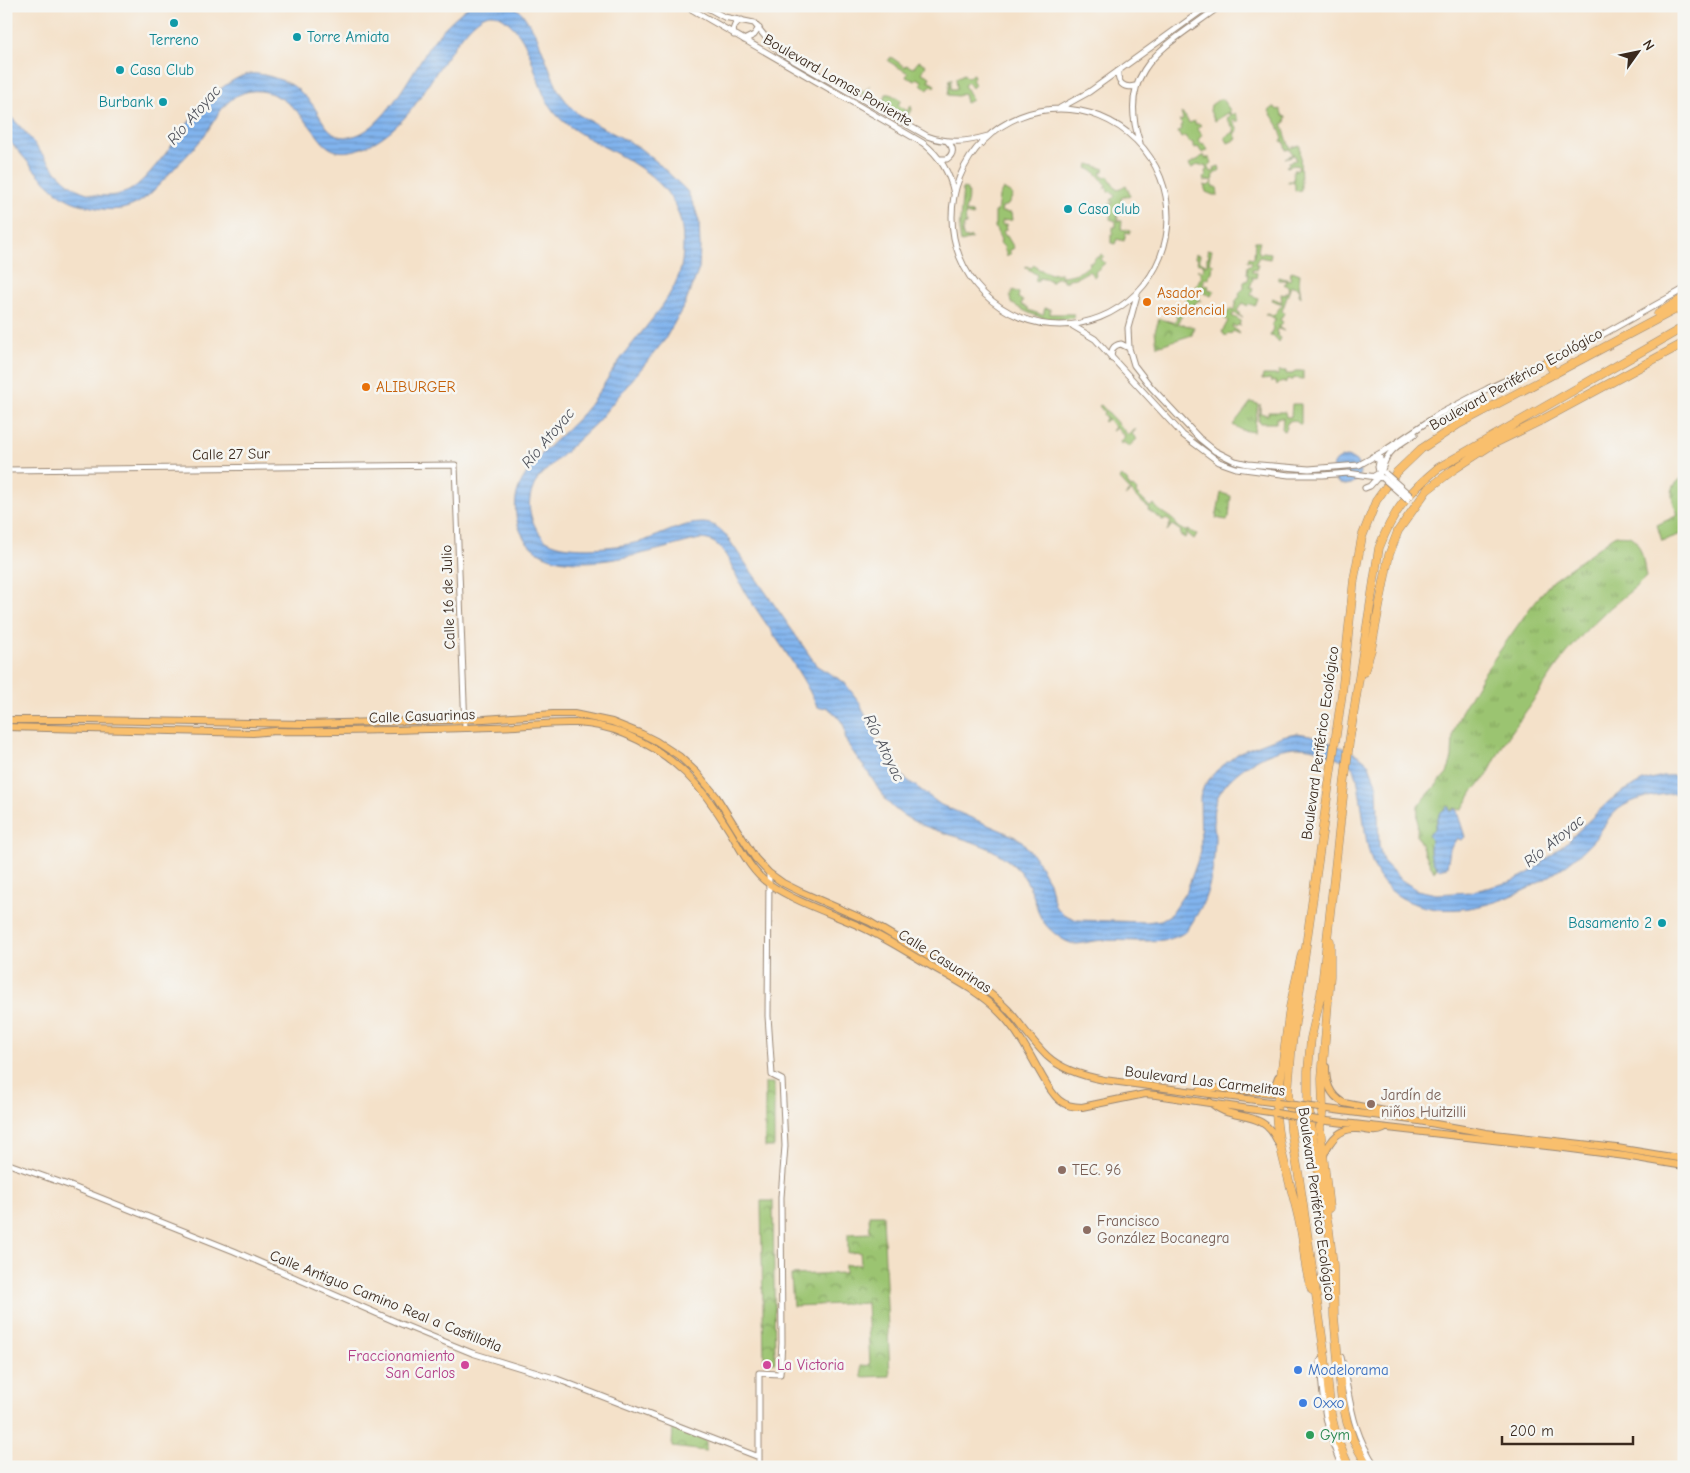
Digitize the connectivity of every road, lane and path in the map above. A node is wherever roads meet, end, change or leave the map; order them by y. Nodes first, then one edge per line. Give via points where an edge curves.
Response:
1 (686, 6) edge
2 (704, 6) edge
3 (1208, 6) edge
4 (1220, 6) edge
5 (743, 20) junction
6 (759, 28) junction
7 (734, 35) junction
8 (744, 40) junction
9 (1118, 71) junction
10 (1135, 86) junction
11 (1058, 109) junction
12 (988, 136) junction
13 (948, 142) junction
14 (1141, 146) junction
15 (939, 159) junction
16 (954, 196) junction
17 (1684, 289) edge
18 (1136, 295) junction
19 (1684, 298) edge
20 (1684, 305) edge
21 (1649, 322) junction
22 (1073, 325) junction
23 (1684, 328) edge
24 (1684, 343) edge
25 (1655, 344) junction
26 (1129, 348) junction
27 (1113, 360) junction
28 (1548, 362) junction
29 (1554, 374) junction
30 (1615, 379) junction
31 (1182, 420) junction
32 (1540, 421) junction
33 (1501, 432) junction
34 (1183, 435) junction
35 (1384, 450) junction
36 (1372, 457) junction
37 (1379, 460) junction
38 (455, 465) joint
39 (1338, 466) junction
40 (1355, 466) junction
41 (1289, 468) junction
42 (1309, 469) junction
43 (6, 470) edge
44 (1338, 474) junction
45 (1356, 474) junction
46 (1382, 474) junction
47 (1288, 475) junction
48 (1310, 476) junction
49 (1365, 488) dead end
50 (1413, 501) junction
51 (1360, 676) junction
52 (6, 720) edge
53 (465, 720) junction
54 (6, 727) edge
55 (466, 728) junction
56 (769, 873) junction
57 (769, 884) junction
58 (1310, 918) junction
59 (863, 919) joint
60 (1328, 919) junction
61 (1024, 1028) junction
62 (1014, 1029) junction
63 (1325, 1033) junction
64 (1284, 1059) junction
65 (1189, 1091) junction
66 (1210, 1102) junction
67 (1278, 1103) junction
68 (1322, 1108) junction
69 (1276, 1113) junction
70 (1320, 1120) junction
71 (1419, 1121) junction
72 (1385, 1128) junction
73 (1324, 1155) junction
74 (1284, 1159) junction
75 (1684, 1160) edge
76 (6, 1163) edge
77 (1684, 1166) edge
78 (1330, 1230) junction
79 (1317, 1301) junction
80 (1336, 1335) junction
81 (1325, 1357) junction
82 (758, 1458) junction
83 (1367, 1466) edge
84 (758, 1467) edge
85 (1342, 1467) edge
86 (1349, 1467) edge
87 (1376, 1467) edge

1 - 7 street, Boulevard Lomas Poniente
2 - 5 street, Boulevard Lomas Poniente via 724,16
3 - 9 street
4 - 10 street via 1158,51
5 - 6 street, Boulevard Lomas Poniente
5 - 7 street via 734,27
6 - 8 street
6 - 13 street, Boulevard Lomas Poniente via 784,55 927,136
7 - 8 street, Boulevard Lomas Poniente
8 - 15 street, Boulevard Lomas Poniente via 916,139
9 - 10 street via 1122,84
9 - 11 street
10 - 14 street via 1133,111
11 - 12 street via 1025,114
11 - 14 street via 1081,111 1108,120 1130,134
12 - 13 street, Boulevard Lomas Poniente
12 - 16 street via 970,157
13 - 15 street via 953,148 951,156
14 - 18 street via 1162,183 1168,223 1159,259
15 - 16 street, Boulevard Lomas Poniente via 950,177
16 - 22 street via 952,214 956,246 964,267 978,287 990,300 1019,318 1040,324
17 - 28 street
18 - 22 street via 1107,316
18 - 26 street via 1128,328
19 - 21 highway via 1662,310
20 - 21 highway, Boulevard Periférico Ecológico
21 - 29 highway, Boulevard Periférico Ecológico
22 - 27 street via 1095,339
23 - 25 highway, Boulevard Periférico Ecológico
24 - 30 highway
25 - 30 highway
25 - 33 highway, Boulevard Periférico Ecológico
26 - 27 street via 1123,344 1115,346 1111,352
26 - 31 street via 1138,372
27 - 34 street
28 - 29 highway
28 - 35 street via 1440,414
28 - 46 street via 1440,417 1394,449 1384,462
29 - 58 highway, Boulevard Periférico Ecológico via 1434,439 1409,459 1376,501 1357,558
30 - 32 highway
31 - 34 street via 1189,432 1188,436
31 - 41 street via 1215,451 1236,461
32 - 33 highway
32 - 50 highway via 1503,438
33 - 51 highway, Boulevard Periférico Ecológico via 1438,468 1400,505 1379,548
34 - 47 street via 1219,462 1236,468
35 - 36 street
35 - 37 street
36 - 37 street
36 - 40 street
37 - 46 street
38 - 43 street, Calle 27 Sur
38 - 53 street, Calle 16 de Julio
39 - 40 street
39 - 42 street
39 - 44 street
40 - 45 street
41 - 42 street
41 - 47 street
42 - 48 street
44 - 45 street
44 - 48 street
45 - 46 street
46 - 49 street
46 - 50 street, bridge
47 - 48 street
50 - 51 highway via 1388,555 1371,650 1366,669
51 - 60 highway, Boulevard Periférico Ecológico via 1340,808
52 - 53 main road, Calle Casuarinas via 306,724
53 - 55 street, Calle 16 de Julio
53 - 56 main road, Calle Casuarinas via 574,714 612,722 642,734 679,756 707,784 755,858
54 - 55 main road, Calle Casuarinas via 253,733
55 - 57 main road, Calle Casuarinas via 581,722 622,732 643,742 679,766 702,790 752,866
56 - 57 street
56 - 59 main road, Calle Casuarinas via 801,892
57 - 62 main road, Calle Casuarinas via 803,903 870,931 952,978 994,1007
57 - 82 street via 768,1016 772,1075 782,1080 785,1146 781,1197 782,1343 780,1374 759,1373
58 - 64 highway via 1290,1007
58 - 79 highway, Boulevard Periférico Ecológico via 1288,1091 1291,1131
59 - 61 main road, Boulevard Las Carmelitas via 988,992 1004,1004
60 - 63 highway via 1330,976
60 - 78 highway, Boulevard Periférico Ecológico via 1321,994 1311,1038 1308,1102
61 - 62 main road via 1018,1025
61 - 65 main road, Boulevard Las Carmelitas via 1046,1056 1080,1074
62 - 66 main road, Calle Casuarinas via 1057,1099 1073,1107 1095,1106 1145,1094
63 - 68 highway
63 - 71 main road via 1326,1072 1334,1097
64 - 65 main road via 1272,1093 1215,1088
64 - 67 highway
65 - 67 main road, Boulevard Las Carmelitas
66 - 69 main road, Calle Casuarinas
66 - 74 main road via 1218,1109 1269,1126
67 - 68 main road, Boulevard Las Carmelitas, bridge
67 - 69 highway
68 - 70 highway
68 - 71 main road, Boulevard Las Carmelitas
69 - 70 main road, Boulevard Las Carmelitas, bridge
69 - 74 highway
70 - 72 main road, Boulevard Las Carmelitas
70 - 73 highway
71 - 75 main road, Boulevard Las Carmelitas
72 - 73 main road via 1374,1132 1344,1131 1331,1140
72 - 77 main road, Boulevard Las Carmelitas via 1564,1148
73 - 78 highway
74 - 79 highway via 1301,1230 1309,1283
76 - 82 street, Calle Antiguo Camino Real a Castillotla via 234,1251 472,1353 557,1379
78 - 80 highway, Boulevard Periférico Ecológico
79 - 81 highway, Boulevard Periférico Ecológico
80 - 83 highway, Boulevard Periférico Ecológico via 1347,1422
80 - 87 street, Boulevard Periférico Ecológico via 1354,1423
81 - 85 street, Boulevard Periférico Ecológico via 1320,1362 1325,1417
81 - 86 highway, Boulevard Periférico Ecológico via 1333,1427
82 - 84 street

